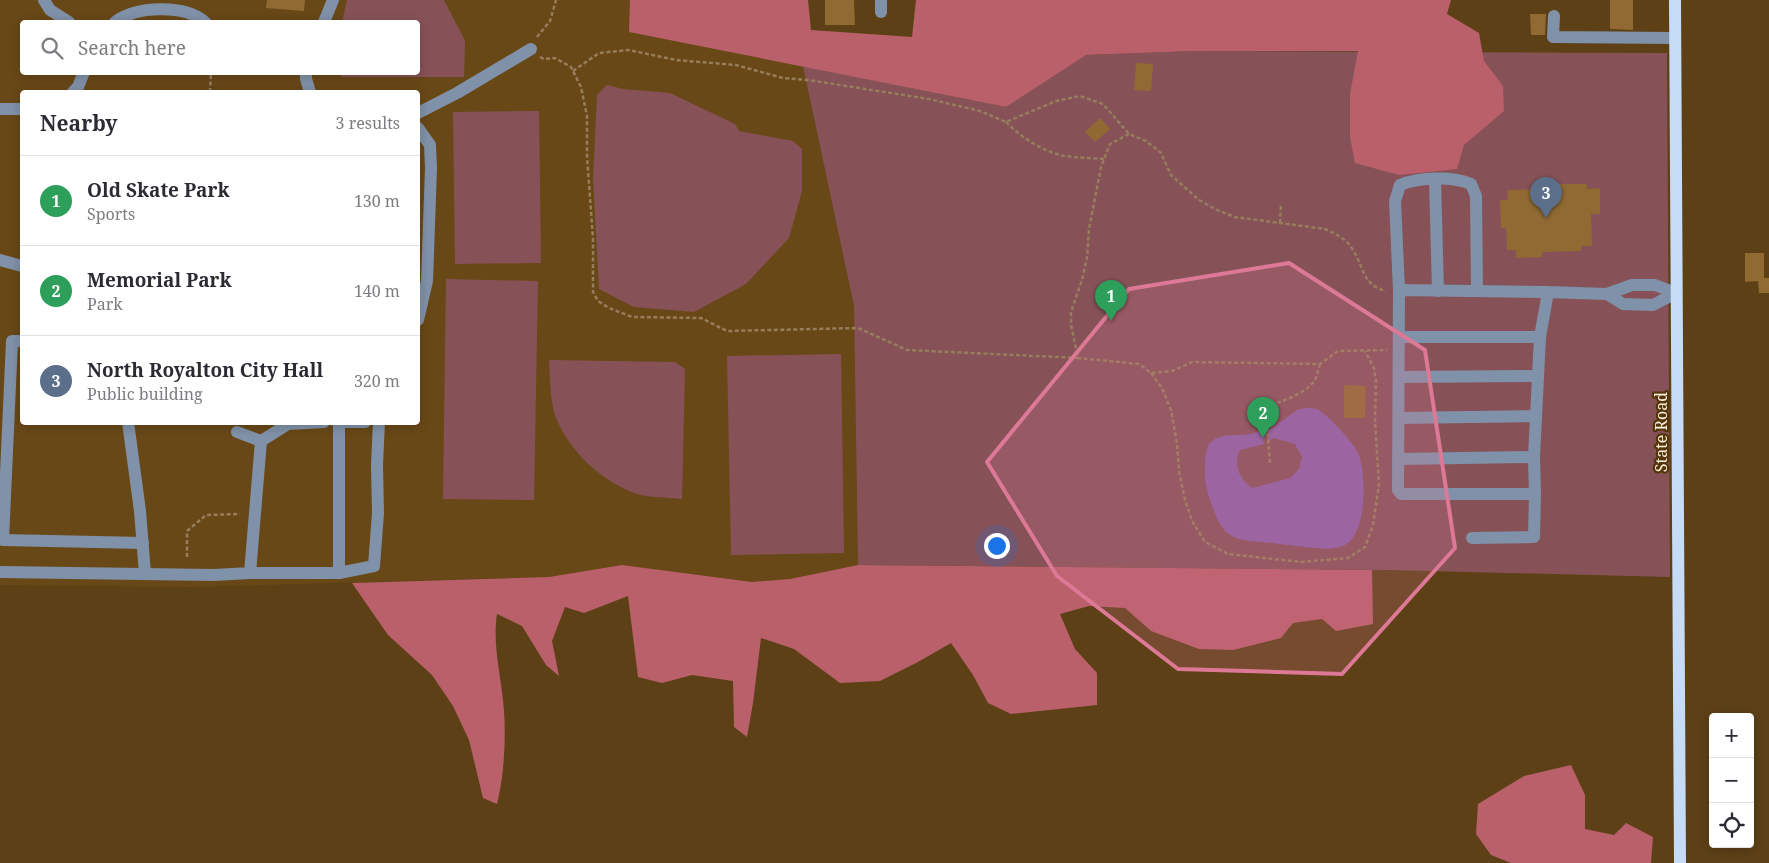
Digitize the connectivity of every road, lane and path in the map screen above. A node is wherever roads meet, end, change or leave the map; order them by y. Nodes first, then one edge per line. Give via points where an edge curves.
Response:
1 (44, 0) edge
2 (333, 0) edge
3 (556, 0) edge
4 (1675, 0) edge
5 (1554, 16) dead end
6 (66, 20) edge
7 (118, 20) edge
8 (201, 20) edge
9 (325, 20) edge
10 (1675, 38) junction
11 (531, 49) junction
12 (573, 71) junction
13 (83, 75) edge
14 (211, 75) edge
15 (306, 75) edge
16 (75, 90) edge
17 (210, 90) edge
18 (309, 90) edge
19 (0, 108) edge
20 (20, 110) edge
21 (420, 112) edge
22 (1006, 122) junction
23 (420, 131) edge
24 (1129, 134) junction
25 (1105, 158) junction
26 (1435, 180) junction
27 (1281, 204) dead end
28 (1280, 223) junction
29 (0, 260) edge
30 (20, 265) edge
31 (1399, 290) junction
32 (1438, 291) junction
33 (1477, 291) junction
34 (1548, 292) junction
35 (1676, 293) junction
36 (1606, 294) junction
37 (420, 311) edge
38 (1540, 337) junction
39 (20, 341) edge
40 (1399, 344) junction
41 (1365, 351) junction
42 (1078, 358) junction
43 (1320, 364) junction
44 (1151, 373) junction
45 (1538, 376) junction
46 (1399, 377) junction
47 (1536, 416) junction
48 (1399, 418) junction
49 (128, 425) edge
50 (286, 425) edge
51 (338, 425) edge
52 (379, 425) edge
53 (237, 432) dead end
54 (261, 441) junction
55 (1534, 457) junction
56 (1398, 459) junction
57 (1270, 463) dead end
58 (1534, 494) junction
59 (240, 514) dead end
60 (1472, 538) dead end
61 (143, 543) junction
62 (187, 557) dead end
63 (0, 572) edge
64 (250, 573) junction
65 (339, 573) junction
66 (145, 574) junction
67 (1680, 863) edge

1 - 6 lane via 50,10
2 - 9 lane
3 - 11 path via 550,21 535,38
4 - 10 main road, State Road
5 - 10 lane via 1553,37
7 - 8 lane via 138,11 160,10 183,12
10 - 35 main road, State Road
11 - 12 path via 544,59 555,58
11 - 21 lane
12 - 22 path via 599,53 629,50 676,60 736,65 783,78 929,98 980,111
12 - 42 path via 581,87 587,116 593,292 598,301 609,308 632,317 701,318 727,330 858,328 907,350
13 - 16 lane
14 - 17 path
15 - 18 lane
19 - 20 lane
22 - 24 path via 1056,101 1080,96 1103,104
22 - 25 path via 1018,134 1063,156
23 - 37 lane via 430,145 431,168 427,281
24 - 25 path via 1110,144
24 - 28 path via 1146,141 1161,153 1171,175 1199,200 1235,217
25 - 42 path via 1090,221 1085,265 1071,312
26 - 31 lane via 1413,180 1400,185 1396,201
26 - 32 lane
26 - 33 lane via 1460,180 1471,184 1476,196
27 - 28 path
28 - 31 path via 1335,233 1352,248 1361,270 1374,288 1392,293
29 - 30 lane
31 - 32 lane
31 - 40 lane
32 - 33 lane
33 - 34 lane
34 - 36 lane
34 - 38 lane
35 - 36 lane via 1655,285 1632,285
35 - 36 lane via 1653,305 1623,304
35 - 67 main road, State Road
38 - 40 lane
38 - 45 lane
39 - 61 lane via 12,341 3,540
40 - 41 path
40 - 46 lane
41 - 43 path via 1338,351
41 - 44 path via 1374,368 1376,381 1379,484 1373,525 1365,547 1348,558 1301,562 1228,554 1205,542 1192,521 1185,500 1171,410 1162,388
42 - 44 path via 1139,364
43 - 44 path via 1192,362 1172,371
43 - 57 path via 1315,381 1275,404 1266,413
45 - 46 lane
45 - 47 lane
46 - 48 lane
47 - 48 lane
47 - 55 lane
48 - 56 lane
49 - 61 lane
50 - 54 lane
51 - 65 lane
52 - 65 lane via 374,566
53 - 54 lane
54 - 64 lane
55 - 56 lane
55 - 58 lane
56 - 58 lane via 1398,490 1401,494
58 - 60 lane via 1534,537
59 - 62 path via 206,515 187,531
61 - 66 lane
63 - 66 lane
64 - 65 lane
64 - 66 lane

